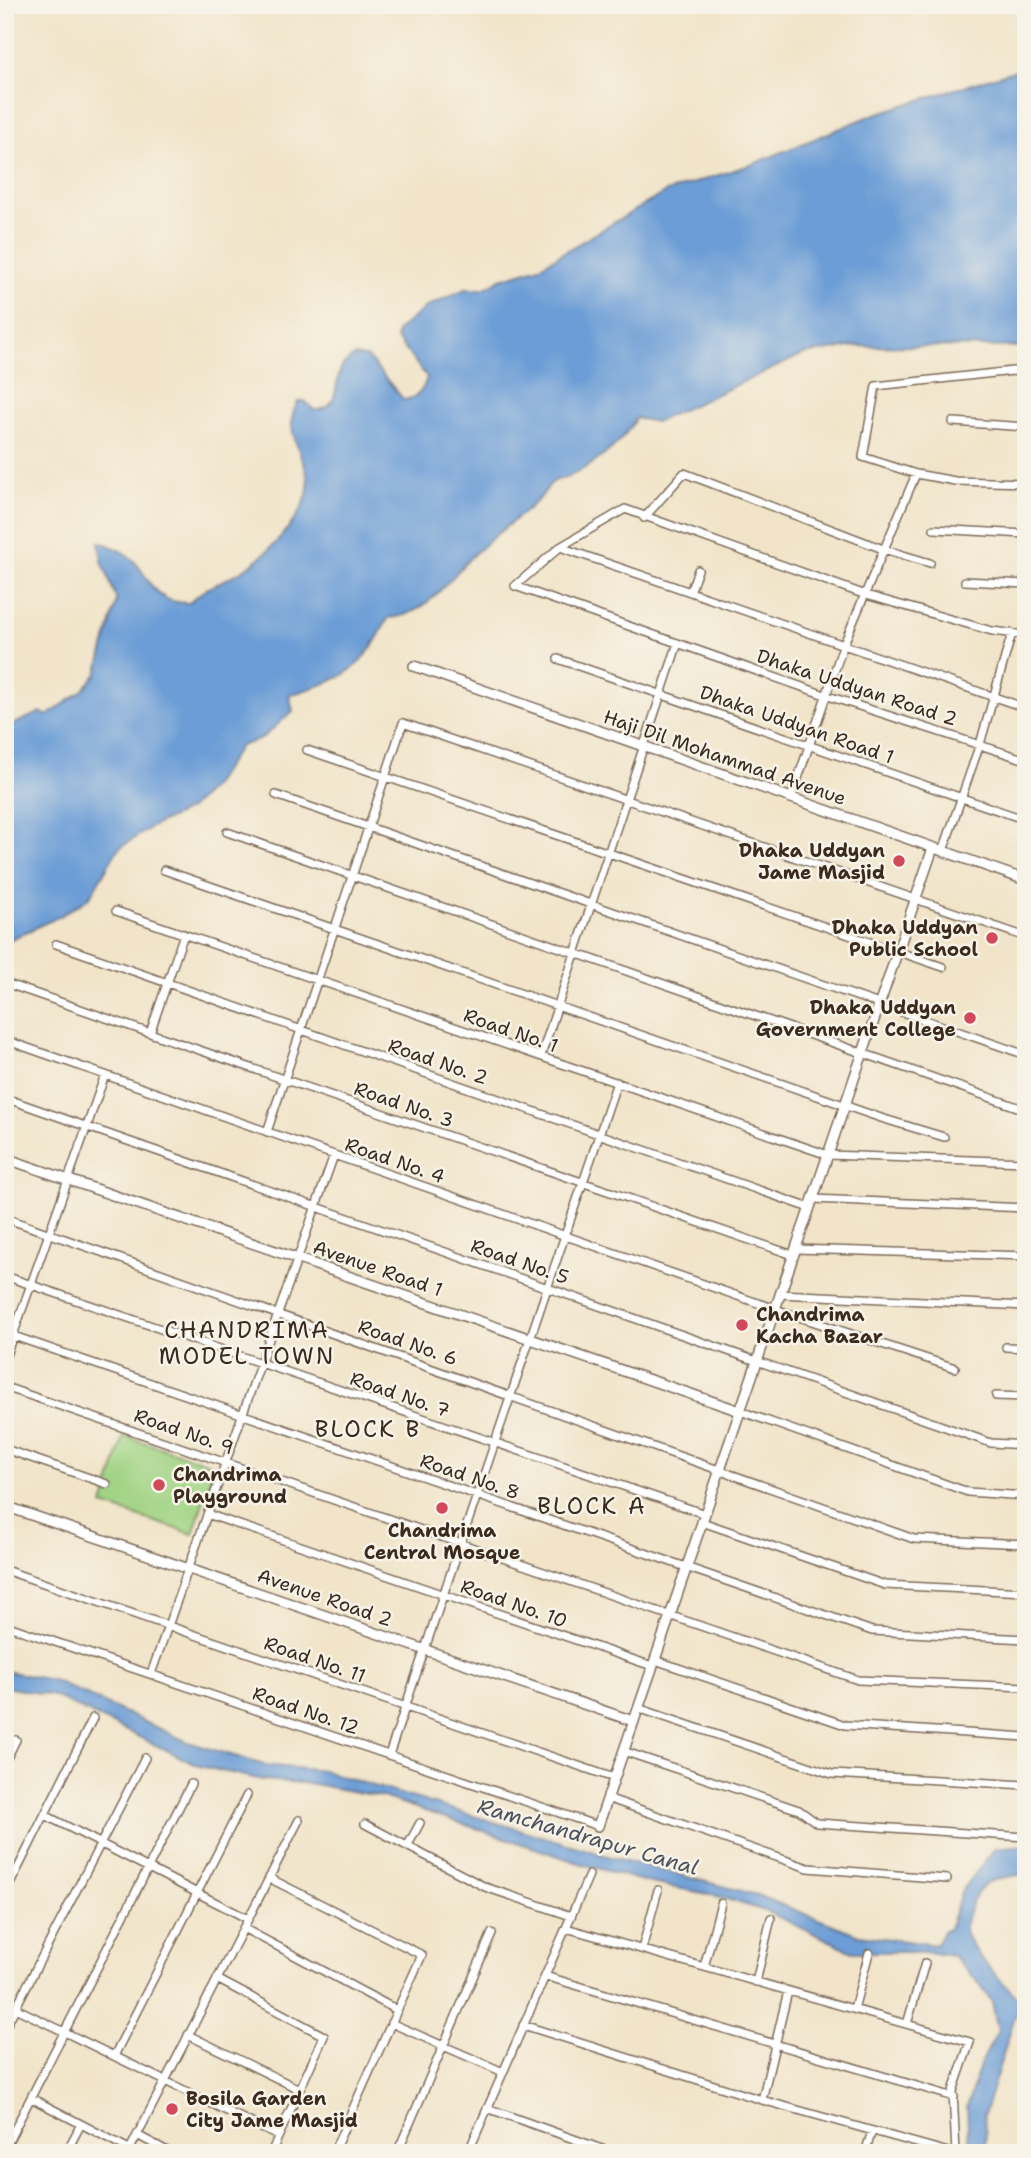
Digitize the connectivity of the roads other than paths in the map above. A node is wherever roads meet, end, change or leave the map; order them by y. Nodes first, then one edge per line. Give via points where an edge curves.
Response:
1 (1026, 372) edge
2 (953, 422) dead end
3 (1026, 427) edge
4 (916, 474) junction
5 (1026, 483) edge
6 (644, 518) junction
7 (934, 528) dead end
8 (1026, 534) edge
9 (560, 547) junction
10 (883, 549) junction
11 (930, 563) dead end
12 (698, 570) dead end
13 (965, 581) dead end
14 (1026, 584) edge
15 (690, 593) junction
16 (866, 595) junction
17 (1012, 634) junction
18 (1026, 635) edge
19 (678, 643) junction
20 (843, 646) junction
21 (558, 659) dead end
22 (414, 666) dead end
23 (662, 694) junction
24 (825, 695) junction
25 (995, 697) junction
26 (1026, 708) edge
27 (980, 744) junction
28 (810, 745) junction
29 (643, 748) junction
30 (307, 750) dead end
31 (1026, 760) edge
32 (385, 777) junction
33 (276, 795) dead end
34 (961, 798) junction
35 (791, 799) junction
36 (626, 800) junction
37 (1026, 820) edge
38 (369, 826) junction
39 (227, 832) dead end
40 (933, 848) junction
41 (943, 851) junction
42 (608, 853) junction
43 (164, 870) dead end
44 (352, 876) junction
45 (1026, 880) edge
46 (915, 899) junction
47 (591, 905) junction
48 (116, 911) dead end
49 (335, 928) junction
50 (184, 934) junction
51 (1026, 937) edge
52 (56, 944) dead end
53 (898, 951) junction
54 (575, 954) junction
55 (943, 967) dead end
56 (317, 980) junction
57 (5, 983) edge
58 (167, 983) junction
59 (558, 1004) junction
60 (879, 1004) junction
61 (301, 1030) junction
62 (150, 1033) junction
63 (5, 1041) edge
64 (862, 1055) junction
65 (1026, 1055) edge
66 (541, 1056) junction
67 (104, 1075) junction
68 (284, 1079) junction
69 (617, 1082) junction
70 (5, 1098) edge
71 (845, 1105) junction
72 (1026, 1110) edge
73 (87, 1126) junction
74 (267, 1132) junction
75 (599, 1134) junction
76 (944, 1137) dead end
77 (828, 1154) junction
78 (334, 1155) junction
79 (5, 1158) edge
80 (1026, 1162) edge
81 (68, 1179) junction
82 (583, 1183) junction
83 (811, 1203) junction
84 (316, 1207) junction
85 (1026, 1208) edge
86 (5, 1218) edge
87 (49, 1234) junction
88 (565, 1235) junction
89 (794, 1252) junction
90 (1026, 1256) edge
91 (298, 1258) junction
92 (5, 1276) edge
93 (31, 1285) junction
94 (547, 1288) junction
95 (780, 1294) junction
96 (1026, 1306) edge
97 (775, 1308) junction
98 (278, 1314) junction
99 (9, 1335) edge
100 (530, 1338) junction
101 (1006, 1348) dead end
102 (1026, 1349) edge
103 (5, 1359) edge
104 (757, 1361) junction
105 (261, 1363) junction
106 (954, 1368) dead end
107 (5, 1387) edge
108 (511, 1395) junction
109 (996, 1396) dead end
110 (1026, 1398) edge
111 (740, 1411) junction
112 (243, 1415) junction
113 (495, 1443) junction
114 (1026, 1445) edge
115 (5, 1449) edge
116 (226, 1462) junction
117 (720, 1468) junction
118 (107, 1484) dead end
119 (477, 1495) junction
120 (1026, 1496) edge
121 (5, 1506) edge
122 (207, 1514) junction
123 (703, 1518) junction
124 (461, 1542) junction
125 (1026, 1544) edge
126 (687, 1567) junction
127 (188, 1569) junction
128 (5, 1570) edge
129 (1026, 1592) edge
130 (443, 1595) junction
131 (670, 1614) junction
132 (5, 1625) edge
133 (168, 1626) junction
134 (1026, 1639) edge
135 (425, 1649) junction
136 (653, 1663) junction
137 (151, 1674) junction
138 (1026, 1687) edge
139 (405, 1707) junction
140 (638, 1708) junction
141 (93, 1718) dead end
142 (634, 1721) junction
143 (1026, 1737) edge
144 (16, 1740) dead end
145 (623, 1751) junction
146 (389, 1755) junction
147 (145, 1758) dead end
148 (5, 1762) edge
149 (614, 1778) junction
150 (191, 1784) dead end
151 (1026, 1785) edge
152 (247, 1795) dead end
153 (607, 1798) junction
154 (45, 1815) junction
155 (299, 1820) dead end
156 (420, 1823) dead end
157 (365, 1824) dead end
158 (597, 1826) joint
159 (1026, 1837) edge
160 (101, 1843) junction
161 (408, 1845) junction
162 (148, 1868) junction
163 (589, 1875) dead end
164 (269, 1878) junction
165 (947, 1879) dead end
166 (658, 1890) dead end
167 (197, 1893) junction
168 (5, 1894) edge
169 (721, 1903) dead end
170 (571, 1916) junction
171 (771, 1918) dead end
172 (248, 1919) junction
173 (243, 1928) junction
174 (566, 1928) junction
175 (492, 1933) dead end
176 (642, 1949) junction
177 (869, 1953) dead end
178 (925, 1963) dead end
179 (704, 1967) junction
180 (545, 1976) junction
181 (217, 1979) junction
182 (756, 1982) junction
183 (788, 1991) junction
184 (5, 2003) edge
185 (15, 2008) junction
186 (854, 2009) junction
187 (397, 2010) junction
188 (391, 2023) junction
189 (907, 2024) junction
190 (523, 2025) junction
191 (5, 2028) edge
192 (64, 2032) junction
193 (188, 2035) junction
194 (775, 2045) junction
195 (443, 2047) junction
196 (114, 2056) junction
197 (503, 2072) junction
198 (165, 2081) junction
199 (299, 2089) junction
200 (954, 2097) junction
201 (31, 2098) junction
202 (762, 2100) junction
203 (487, 2108) junction
204 (81, 2124) junction
205 (872, 2130) junction
206 (137, 2135) junction
207 (278, 2136) junction
208 (5, 2148) edge
209 (129, 2151) edge
210 (66, 2153) edge
211 (171, 2153) edge
212 (271, 2153) edge
213 (333, 2153) edge
214 (397, 2153) edge
215 (468, 2153) edge
216 (613, 2153) edge
217 (865, 2153) edge
218 (954, 2153) edge

1 - 4 street via 876,386 863,457
2 - 3 street
4 - 5 street via 955,481
4 - 10 street
6 - 9 street via 625,509
6 - 10 street via 684,473
6 - 16 street
7 - 8 street
9 - 15 street
9 - 19 street, Dhaka Uddyan Road 2 via 515,586
10 - 11 street
10 - 16 street
12 - 15 street
13 - 14 street
15 - 20 street
16 - 17 street
16 - 20 street
17 - 18 street
17 - 25 street
19 - 23 street
19 - 24 street, Dhaka Uddyan Road 2
20 - 24 street
20 - 25 street
21 - 23 street, Dhaka Uddyan Road 1
22 - 29 street, Haji Dil Mohammad Avenue
23 - 28 street, Dhaka Uddyan Road 1
23 - 29 street
24 - 27 street, Dhaka Uddyan Road 2
24 - 28 street
25 - 26 street
25 - 27 street
27 - 31 street, Dhaka Uddyan Road 2
27 - 34 street
28 - 34 street, Dhaka Uddyan Road 1
28 - 35 street
29 - 35 street, Haji Dil Mohammad Avenue
29 - 36 street
30 - 32 street
32 - 36 street via 403,723
32 - 38 street
32 - 42 street
33 - 38 street
34 - 37 street, Dhaka Uddyan Road 1
34 - 41 street
35 - 40 street, Haji Dil Mohammad Avenue
36 - 42 street
36 - 46 street
38 - 44 street
38 - 47 street
39 - 44 street
40 - 41 street, Haji Dil Mohammad Avenue
40 - 46 street
41 - 45 street, Haji Dil Mohammad Avenue
42 - 47 street
42 - 53 street
43 - 49 street
44 - 49 street
44 - 54 street
46 - 51 street
46 - 53 street
47 - 54 street
47 - 60 street
48 - 50 street, Road No. 1
49 - 56 street
49 - 59 street
50 - 56 street, Road No. 1
50 - 58 street
52 - 58 street, Road No. 2
53 - 55 street
53 - 60 street
54 - 59 street
54 - 64 street
56 - 61 street
56 - 66 street, Road No. 1
57 - 62 street, Road No. 3
58 - 61 street, Road No. 2
58 - 62 street
59 - 66 street
59 - 71 street
60 - 64 street
60 - 65 street
61 - 68 street
61 - 75 street, Road No. 2
62 - 68 street, Road No. 3
63 - 67 street, Road No. 4
64 - 71 street
64 - 72 street
66 - 69 street, Road No. 1
67 - 73 street
67 - 74 street, Road No. 4
68 - 74 street
68 - 82 street, Road No. 3
69 - 75 street
69 - 77 street, Road No. 1
70 - 73 street, Road No. 5
71 - 76 street
71 - 77 street
73 - 81 street
73 - 84 street, Road No. 5
74 - 78 street, Road No. 4
75 - 82 street
75 - 83 street, Road No. 2
77 - 80 street, Road No. 1
77 - 83 street
78 - 84 street
78 - 88 street, Road No. 4
79 - 81 street, Avenue Road 1
81 - 87 street
81 - 91 street, Avenue Road 1
82 - 88 street
82 - 89 street, Road No. 3
83 - 85 street, Road No. 2
83 - 89 street
84 - 91 street
84 - 94 street, Road No. 5
86 - 87 street, Road No. 6
87 - 93 street
87 - 98 street, Road No. 6
88 - 94 street
88 - 97 street, Road No. 4
89 - 90 street, Road No. 3
89 - 95 street
91 - 98 street
91 - 100 street, Avenue Road 1
92 - 93 street, Road No. 7
93 - 99 street
93 - 105 street, Road No. 7
94 - 100 street
94 - 104 street, Road No. 5
95 - 96 street
95 - 97 street
97 - 104 street
97 - 106 street, Road No. 4
98 - 105 street
98 - 108 street, Road No. 6
99 - 103 street
99 - 112 street, Road No. 8
100 - 108 street
100 - 111 street, Avenue Road 1
101 - 102 street
104 - 111 street
104 - 114 street, Road No. 5 via 991,1443
105 - 112 street
105 - 113 street, Road No. 7
107 - 116 street, Road No. 9
108 - 113 street
108 - 117 street, Road No. 6
109 - 110 street
111 - 117 street
111 - 120 street via 968,1492
112 - 116 street
112 - 119 street, Road No. 8
113 - 119 street
113 - 123 street, Road No. 7
115 - 118 street
116 - 122 street
116 - 124 street, Road No. 9
117 - 123 street
117 - 125 street, Road No. 6 via 914,1539
119 - 124 street
119 - 126 street, Road No. 8
121 - 127 street, Avenue Road 2
122 - 127 street
122 - 130 street, Road No. 10
123 - 126 street
123 - 129 street, Road No. 7 via 885,1585
124 - 130 street
124 - 131 street, Road No. 9
126 - 131 street
126 - 134 street, Road No. 8 via 872,1631
127 - 133 street
127 - 135 street, Avenue Road 2
128 - 133 street, Road No. 11
130 - 135 street
130 - 136 street, Road No. 10
131 - 136 street
131 - 138 street, Road No. 9 via 858,1680
132 - 137 street, Road No. 12
133 - 137 street
133 - 139 street, Road No. 11
135 - 139 street
135 - 142 street, Avenue Road 2
136 - 140 street
136 - 143 street, Road No. 10 via 845,1726
137 - 146 street, Road No. 12
139 - 146 street
139 - 149 street, Road No. 11
140 - 142 street
140 - 151 street via 832,1773
141 - 154 street
142 - 145 street
144 - 148 street
145 - 149 street
145 - 159 street via 799,1810 817,1823
146 - 158 street, Road No. 12
147 - 160 street
149 - 153 street
150 - 162 street
152 - 167 street
153 - 158 street
153 - 165 street via 808,1868
154 - 160 street
154 - 168 street
155 - 164 street
156 - 161 street
157 - 161 street
160 - 162 street
160 - 185 street
161 - 170 street via 485,1887
162 - 167 street
162 - 192 street
163 - 170 street
164 - 172 street
164 - 187 street via 422,1955
166 - 176 street
167 - 172 street
167 - 196 street
169 - 179 street
170 - 174 street
171 - 182 street
172 - 173 street
173 - 181 street
173 - 187 street
174 - 176 street
174 - 180 street
175 - 195 street
176 - 179 street
177 - 186 street
178 - 189 street
179 - 182 street
180 - 190 street
180 - 194 street
181 - 193 street
181 - 199 street via 324,2036
182 - 183 street
183 - 186 street
183 - 194 street
184 - 185 street
185 - 191 street
185 - 192 street
186 - 189 street
187 - 188 street
188 - 195 street
188 - 213 street
189 - 200 street via 970,2042
190 - 197 street
190 - 202 street
192 - 196 street
192 - 201 street
193 - 198 street
193 - 199 street
194 - 200 street
194 - 202 street
195 - 197 street
195 - 214 street
196 - 198 street
197 - 203 street
198 - 206 street
198 - 207 street
199 - 207 street
200 - 218 street
201 - 204 street
201 - 208 street
202 - 205 street
203 - 215 street
203 - 216 street
204 - 209 street
204 - 210 street
205 - 217 street
205 - 218 street
206 - 209 street
206 - 211 street
207 - 212 street

